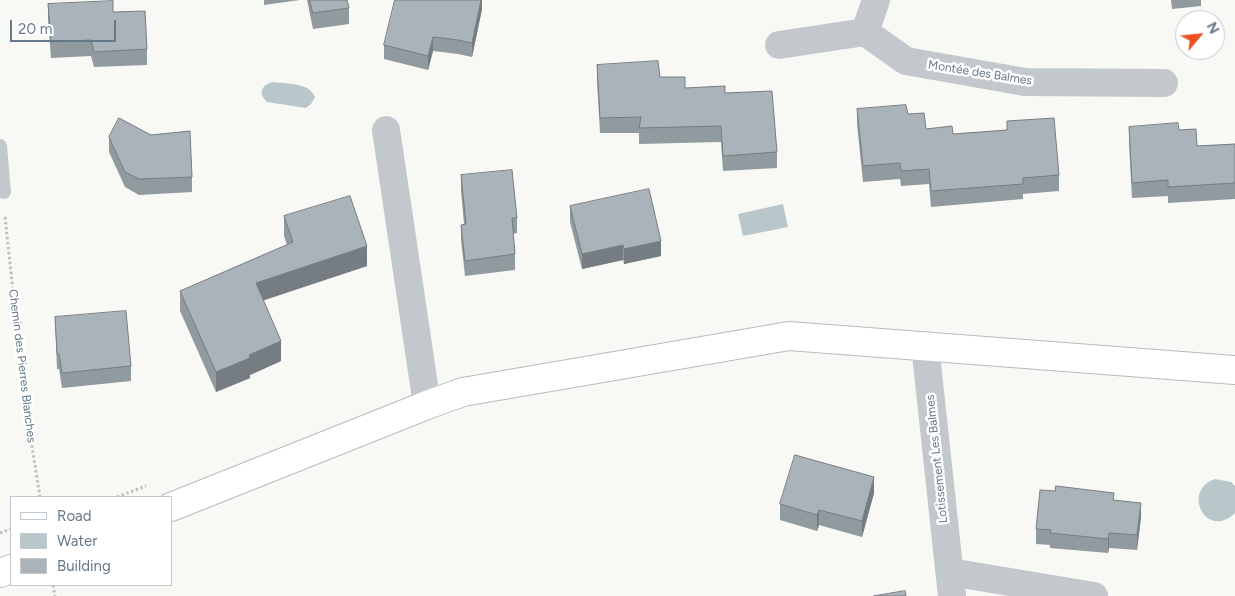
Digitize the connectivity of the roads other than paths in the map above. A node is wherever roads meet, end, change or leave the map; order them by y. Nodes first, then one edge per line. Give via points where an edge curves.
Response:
1 (876, 0) edge
2 (865, 32) junction
3 (778, 45) dead end
4 (1164, 83) dead end
5 (386, 130) dead end
6 (0, 146) edge
7 (4, 192) road end
8 (925, 345) junction
9 (1235, 370) edge
10 (427, 405) junction
11 (172, 507) edge
12 (951, 584) edge
13 (1094, 596) edge

1 - 2 street
2 - 3 street
2 - 4 street, Montée des Balmes via 906,61 1025,82
5 - 10 street
6 - 7 lane
8 - 9 main road
8 - 10 main road via 789,336 463,392
8 - 12 street, Lotissement Les Balmes
10 - 11 main road
12 - 13 street, Lotissement Les Balmes

